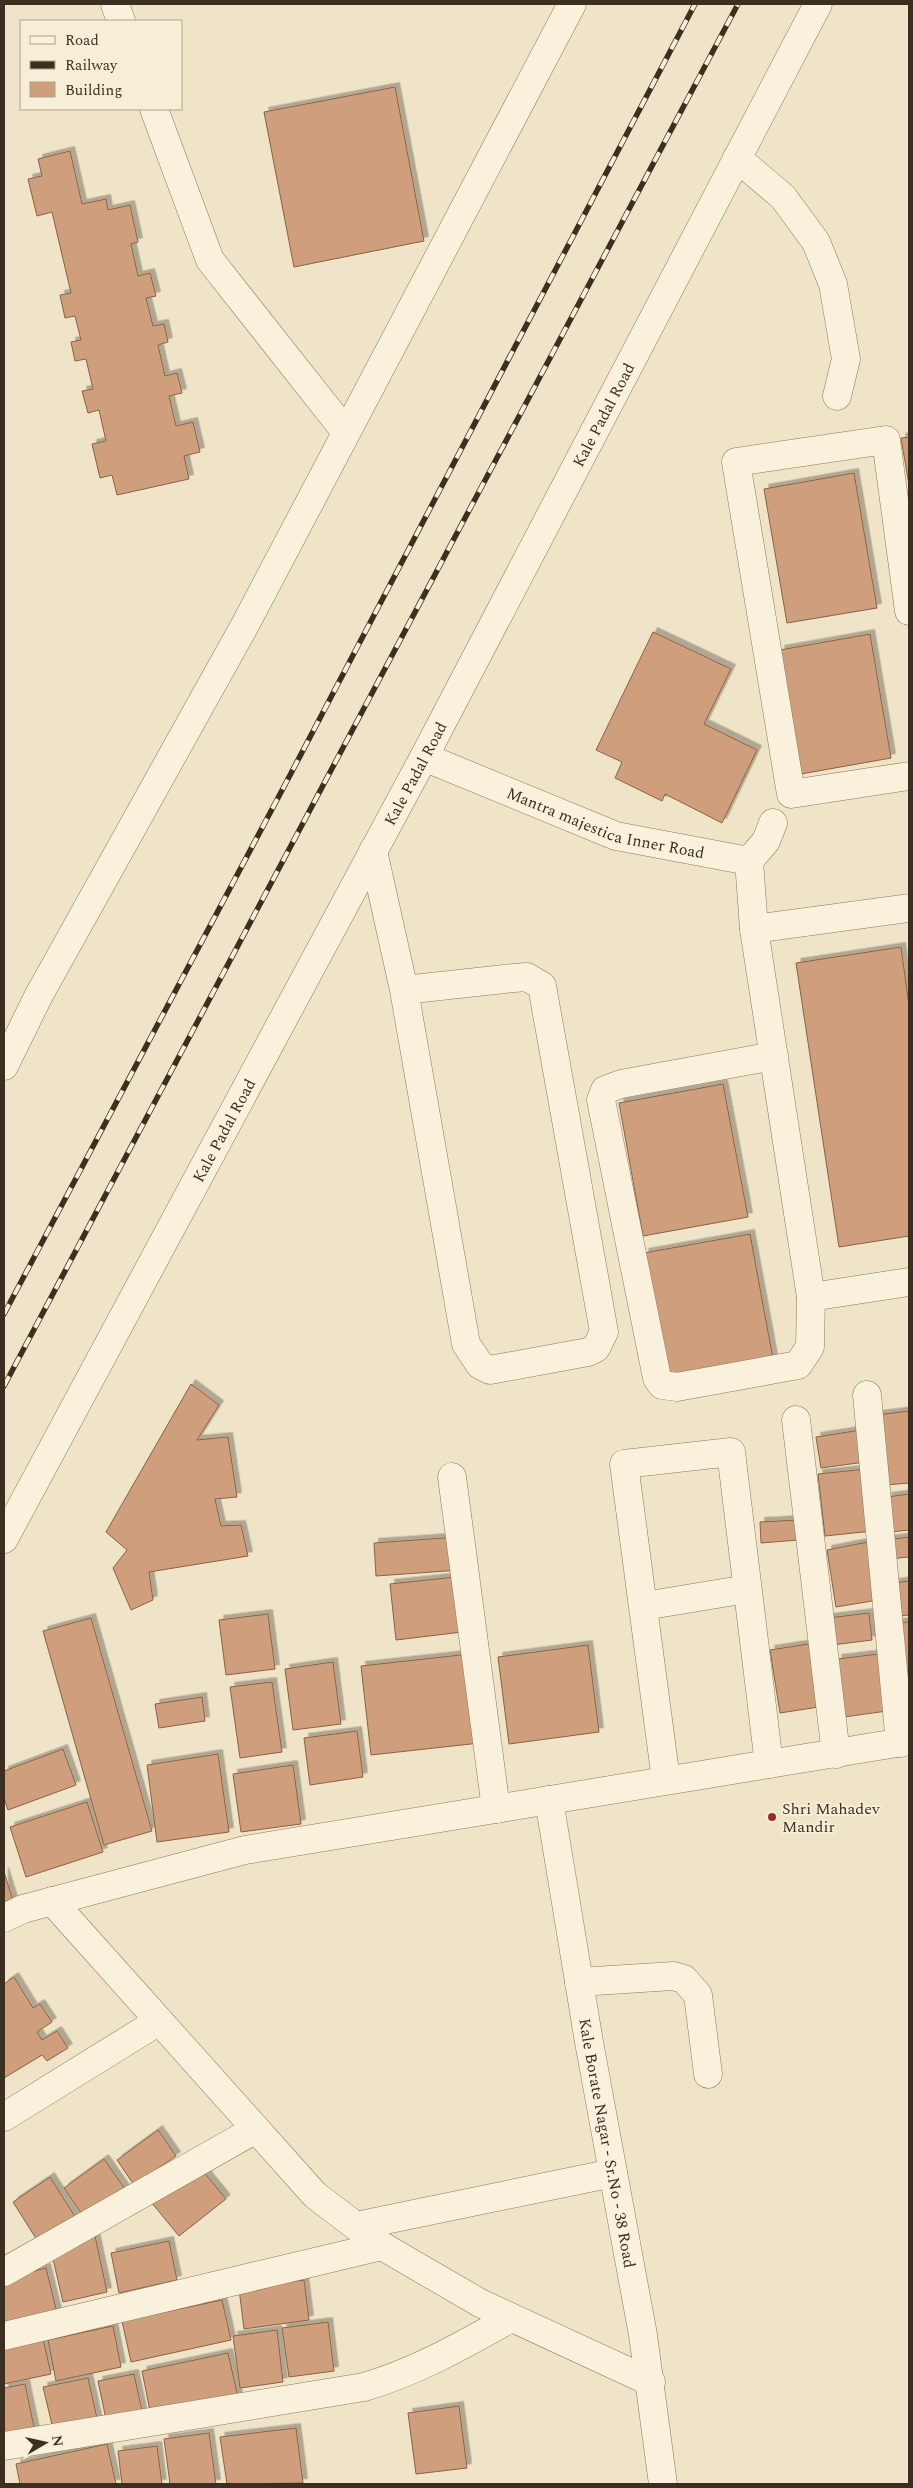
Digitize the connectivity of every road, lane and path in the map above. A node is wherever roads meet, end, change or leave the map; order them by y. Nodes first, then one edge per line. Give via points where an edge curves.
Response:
1 (115, 4) edge
2 (572, 4) edge
3 (818, 4) edge
4 (121, 20) edge
5 (154, 110) edge
6 (737, 158) junction
7 (837, 396) dead end
8 (345, 431) junction
9 (909, 611) edge
10 (424, 757) junction
11 (909, 776) edge
12 (774, 823) dead end
13 (373, 851) junction
14 (749, 861) junction
15 (909, 908) edge
16 (754, 929) junction
17 (404, 990) junction
18 (774, 1056) junction
19 (4, 1066) edge
20 (909, 1282) edge
21 (811, 1296) junction
22 (867, 1395) dead end
23 (796, 1420) dead end
24 (452, 1477) dead end
25 (4, 1539) edge
26 (747, 1589) junction
27 (644, 1606) junction
28 (904, 1742) edge
29 (836, 1754) junction
30 (769, 1764) junction
31 (666, 1780) junction
32 (548, 1800) junction
33 (496, 1809) junction
34 (52, 1901) junction
35 (4, 1918) edge
36 (579, 1982) junction
37 (159, 2021) junction
38 (708, 2074) dead end
39 (4, 2117) edge
40 (256, 2129) junction
41 (613, 2173) junction
42 (356, 2226) junction
43 (382, 2246) junction
44 (4, 2272) edge
45 (511, 2318) junction
46 (4, 2336) edge
47 (651, 2382) junction
48 (4, 2446) edge
49 (663, 2484) edge

1 - 4 street
2 - 8 street
3 - 6 street, Kale Padal Road
5 - 8 street via 210,260
6 - 7 street via 783,198 816,242 833,284 846,359
6 - 10 street, Kale Padal Road
8 - 19 street via 245,625 39,995
9 - 11 street via 886,440 736,462 791,794
10 - 13 street, Kale Padal Road
10 - 14 street, Mantra majestica Inner Road via 616,836
12 - 14 street via 766,841
13 - 17 street
13 - 25 street, Kale Padal Road
14 - 16 street
15 - 16 street
16 - 18 street
17 - 17 street via 466,1344 480,1365 490,1370 596,1348 604,1332 542,986 527,978 514,978
18 - 21 street
18 - 21 street via 621,1084 605,1090 601,1100 657,1378 662,1385 677,1387 798,1365 810,1347
20 - 21 street
22 - 28 street
23 - 29 street
24 - 33 street
26 - 27 street
26 - 27 street via 731,1452 624,1464
26 - 30 street
27 - 31 street
28 - 29 street
29 - 30 street
30 - 31 street
31 - 32 street
32 - 33 street
32 - 36 street, Kale Borate Nagar - Sr.No - 38 Road
33 - 34 street via 245,1850
34 - 35 street
34 - 37 street
36 - 38 street via 673,1976 684,1979 698,1995
36 - 41 street, Kale Borate Nagar - Sr.No - 38 Road
37 - 39 street
37 - 40 street
40 - 42 street via 315,2196
40 - 44 street
41 - 42 street
41 - 47 street, Kale Borate Nagar - Sr.No - 38 Road
42 - 43 street
43 - 45 street
43 - 46 street
45 - 47 street
45 - 48 street via 395,2378 364,2387
47 - 49 street, Kale Borate Nagar - Sr.No - 38 Road

